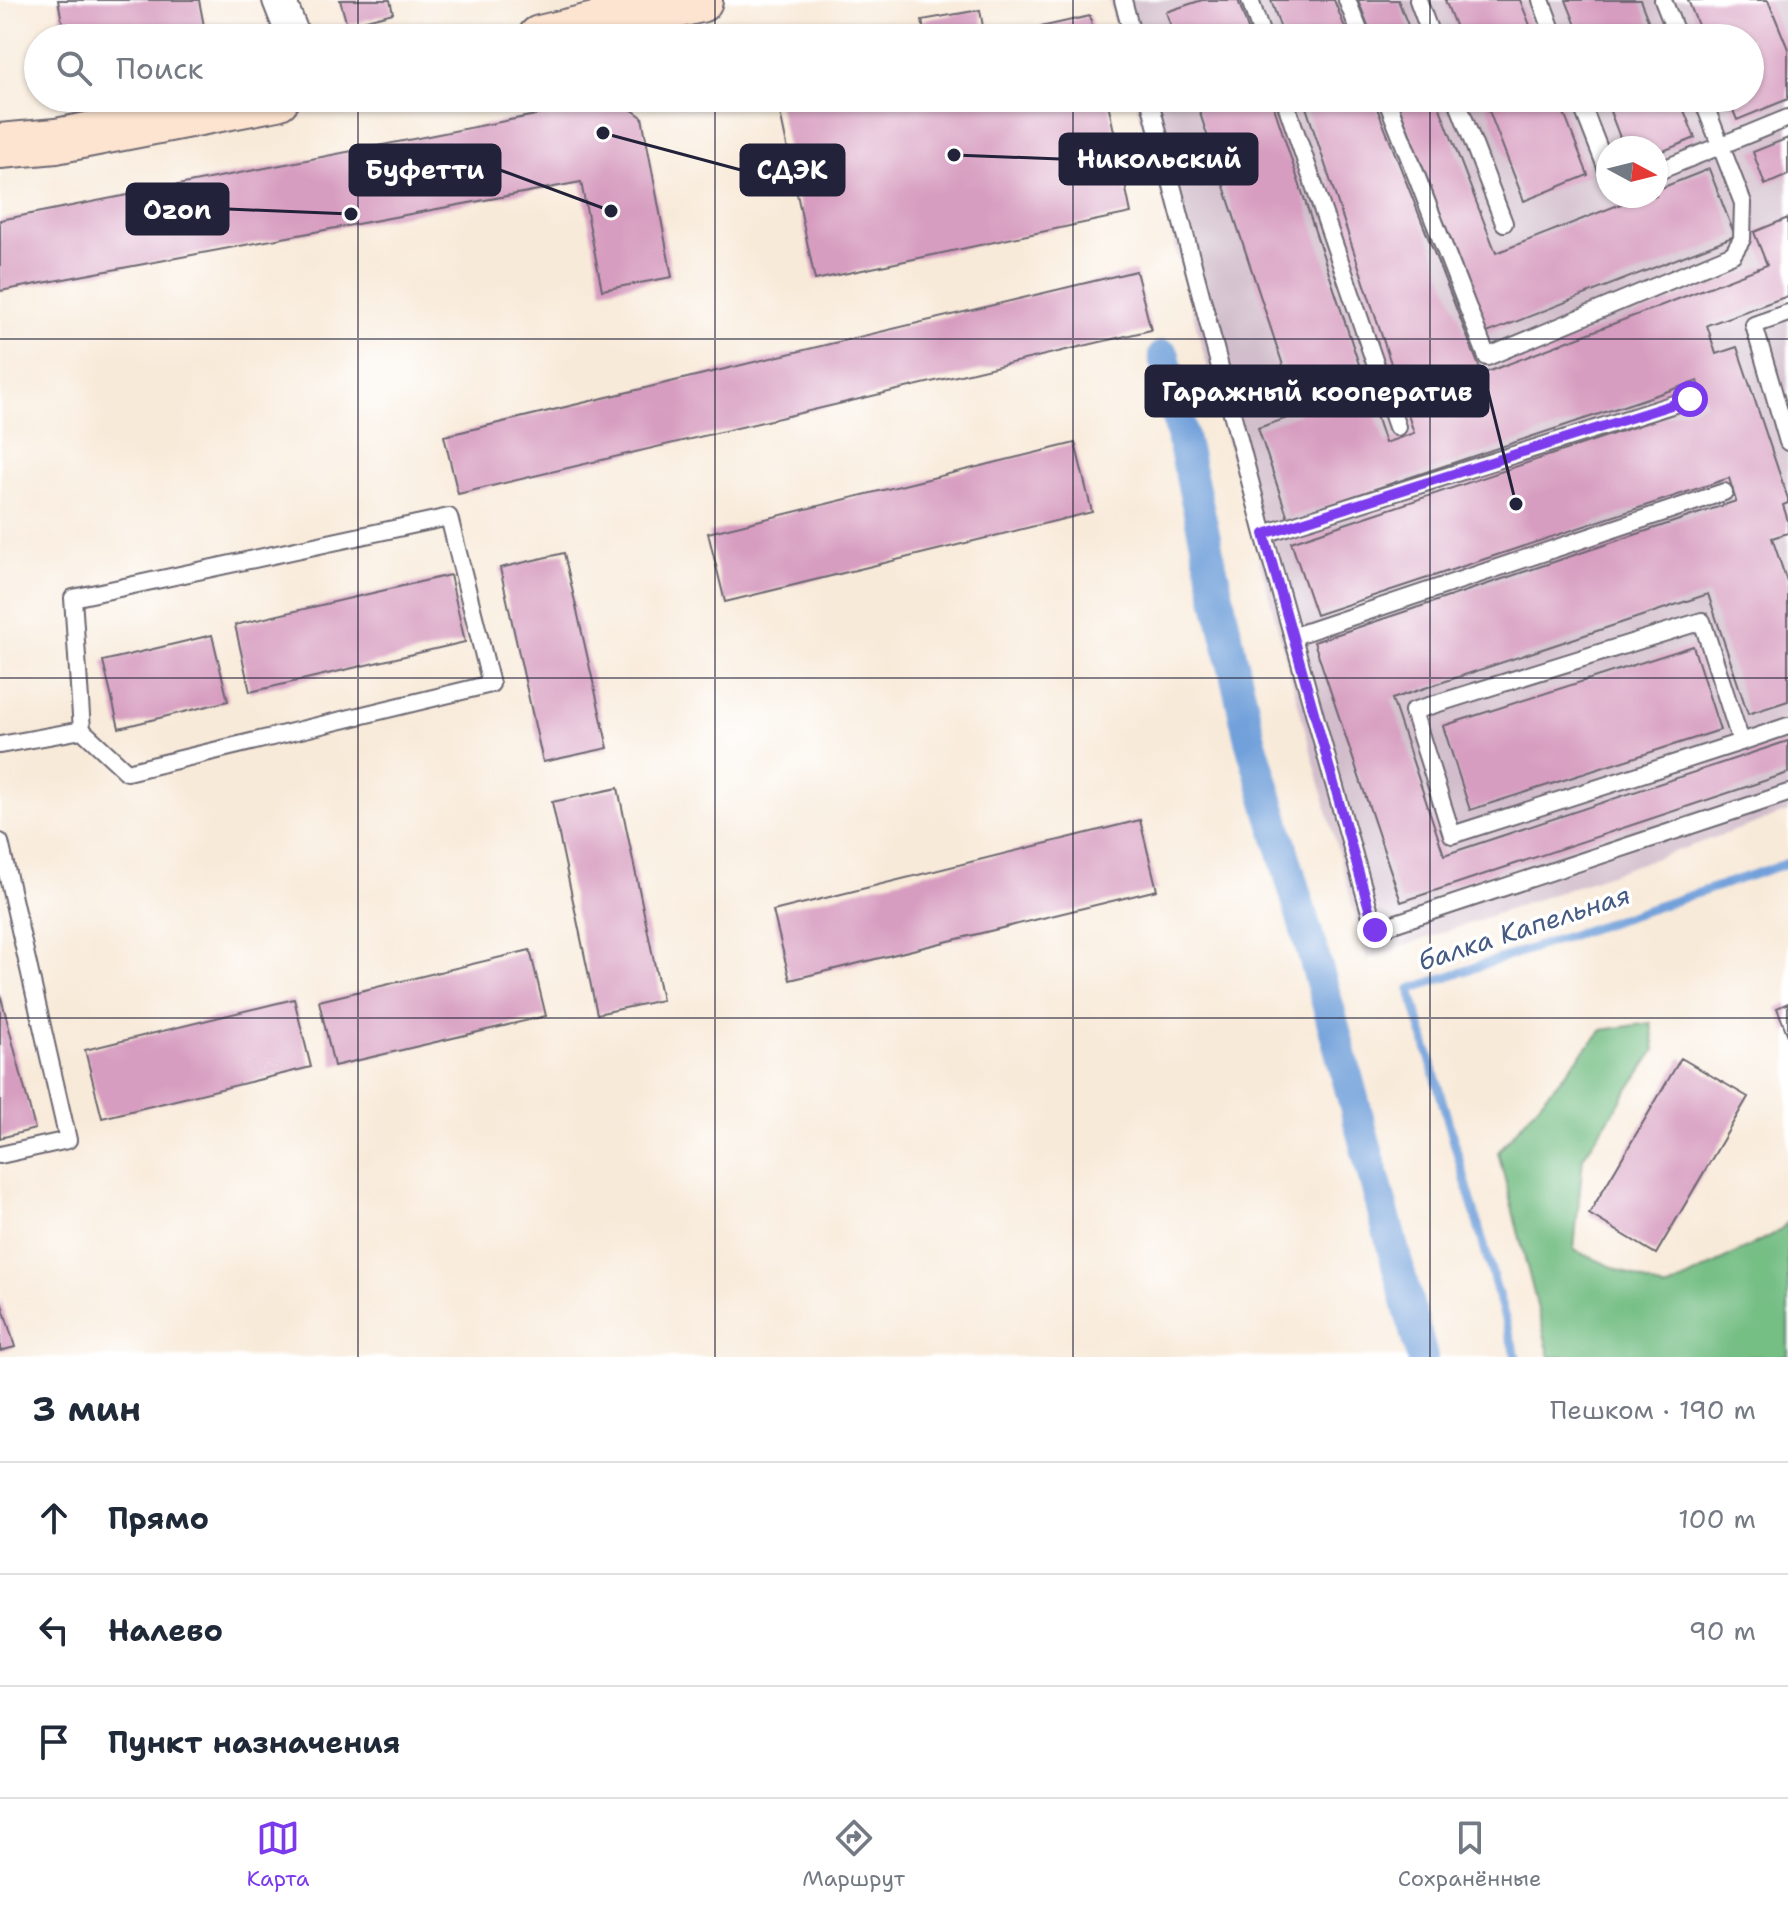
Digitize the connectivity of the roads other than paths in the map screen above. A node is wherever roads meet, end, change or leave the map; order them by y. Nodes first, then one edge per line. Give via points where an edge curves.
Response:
1 (279, 0) edge
2 (700, 0) edge
3 (1123, 0) edge
4 (1250, 0) edge
5 (1347, 0) edge
6 (1418, 0) edge
7 (1541, 0) edge
8 (1663, 0) edge
9 (288, 24) edge
10 (599, 24) edge
11 (1129, 24) edge
12 (1258, 24) edge
13 (1356, 24) edge
14 (1427, 24) edge
15 (1550, 24) edge
16 (1672, 24) edge
17 (205, 112) edge
18 (1153, 112) edge
19 (1289, 112) edge
20 (1391, 112) edge
21 (1461, 112) edge
22 (1584, 112) edge
23 (1708, 112) edge
24 (1788, 118) edge
25 (1596, 141) edge
26 (0, 146) edge
27 (1722, 146) junction
28 (1668, 167) edge
29 (1504, 223) dead end
30 (1788, 313) edge
31 (1690, 399) dead end
32 (1397, 427) dead end
33 (1787, 432) edge
34 (1724, 492) dead end
35 (1264, 534) junction
36 (1294, 636) junction
37 (1788, 726) edge
38 (82, 730) junction
39 (1741, 742) junction
40 (0, 745) edge
41 (1788, 793) edge
42 (0, 842) edge
43 (0, 1155) edge

1 - 9 street
2 - 10 street
3 - 11 lane
4 - 12 lane
5 - 13 lane
6 - 14 lane
7 - 15 lane
8 - 16 lane
17 - 26 street via 56,141
18 - 35 lane
19 - 32 lane
20 - 27 lane via 1487,357 1733,254 1745,225 1743,203
21 - 29 lane
22 - 25 lane
23 - 27 lane
24 - 27 lane
27 - 28 lane
30 - 33 lane via 1754,325
31 - 35 lane
34 - 36 lane
35 - 36 lane
36 - 41 lane via 1375,930
37 - 39 lane
38 - 38 lane via 73,598 449,517 491,684 127,772
38 - 40 lane
39 - 39 lane via 1452,835 1413,711 1702,621
42 - 43 lane via 68,1140

